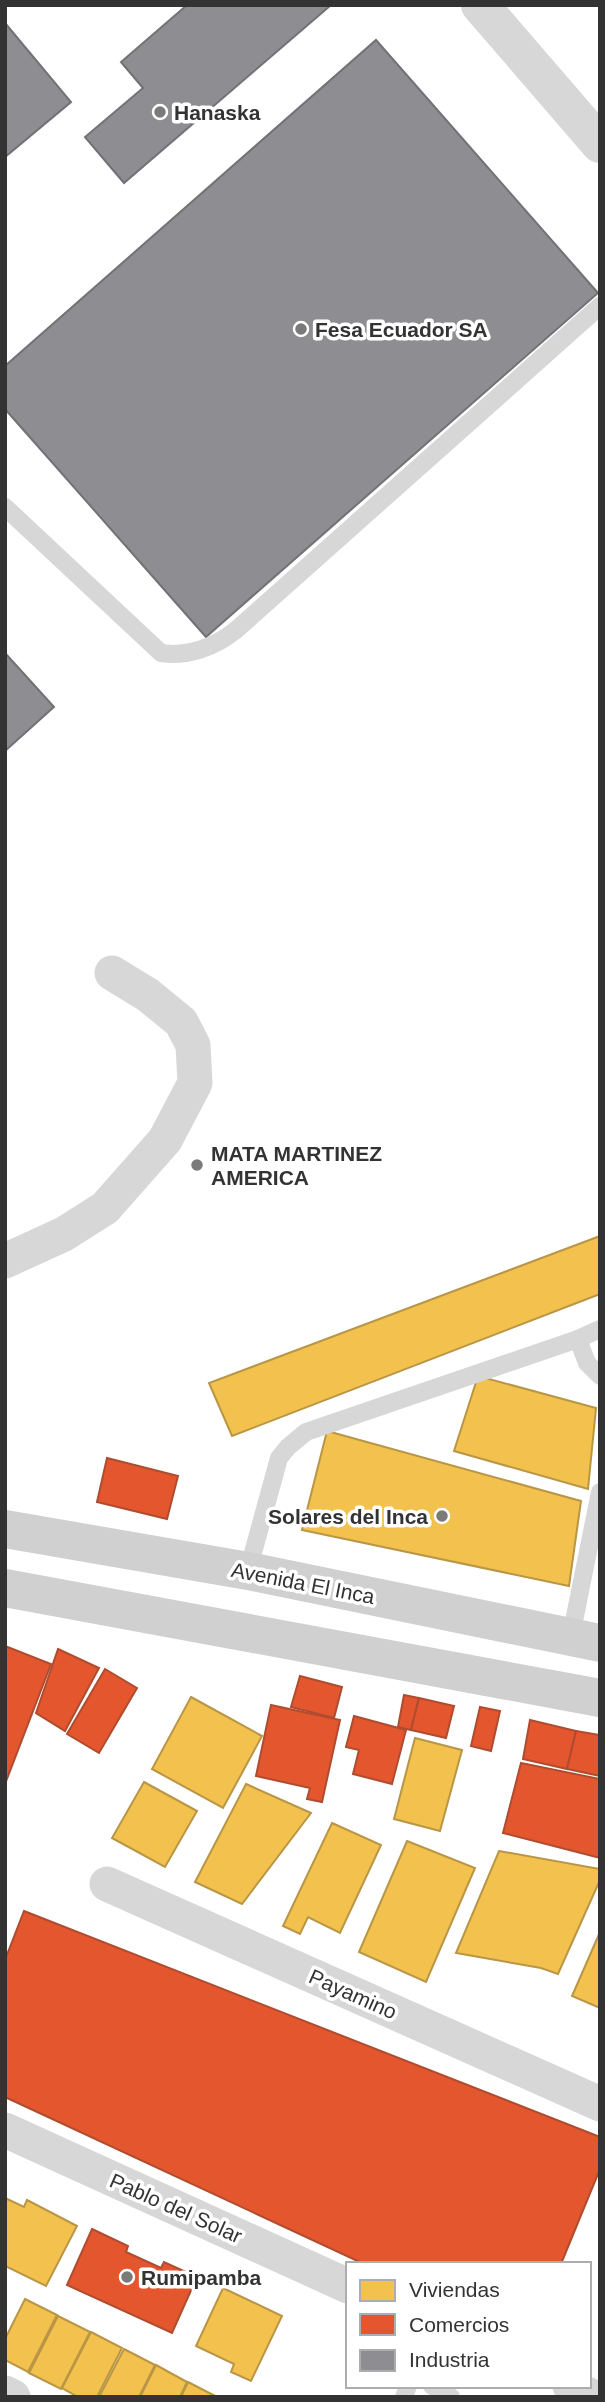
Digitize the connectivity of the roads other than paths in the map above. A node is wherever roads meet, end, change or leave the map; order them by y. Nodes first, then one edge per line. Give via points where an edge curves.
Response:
1 (480, 5) edge
2 (600, 144) edge
3 (600, 306) edge
4 (5, 507) edge
5 (112, 973) dead end
6 (5, 1261) edge
7 (600, 1329) edge
8 (578, 1339) junction
9 (600, 1376) edge
10 (600, 1492) edge
11 (5, 1529) edge
12 (248, 1571) junction
13 (5, 1588) edge
14 (585, 1639) edge
15 (600, 1698) edge
16 (107, 1884) dead end
17 (600, 2104) edge
18 (5, 2130) edge
19 (346, 2285) edge
20 (435, 2388) edge
21 (574, 2388) edge
22 (5, 2393) edge
23 (13, 2397) edge
24 (451, 2397) edge
25 (593, 2397) edge

1 - 2 street
3 - 4 lane via 236,631 207,648 161,653
5 - 6 street via 181,1022 193,1045 195,1083 165,1140 105,1208 64,1234
7 - 8 lane
8 - 9 lane via 587,1363
8 - 12 lane via 306,1432 279,1458
10 - 14 lane
11 - 12 main road, Avenida El Inca
12 - 14 main road, Avenida El Inca
13 - 15 main road
16 - 17 street, Payamino
18 - 19 street, Pablo del Solar
20 - 24 lane
21 - 25 street
22 - 23 street

